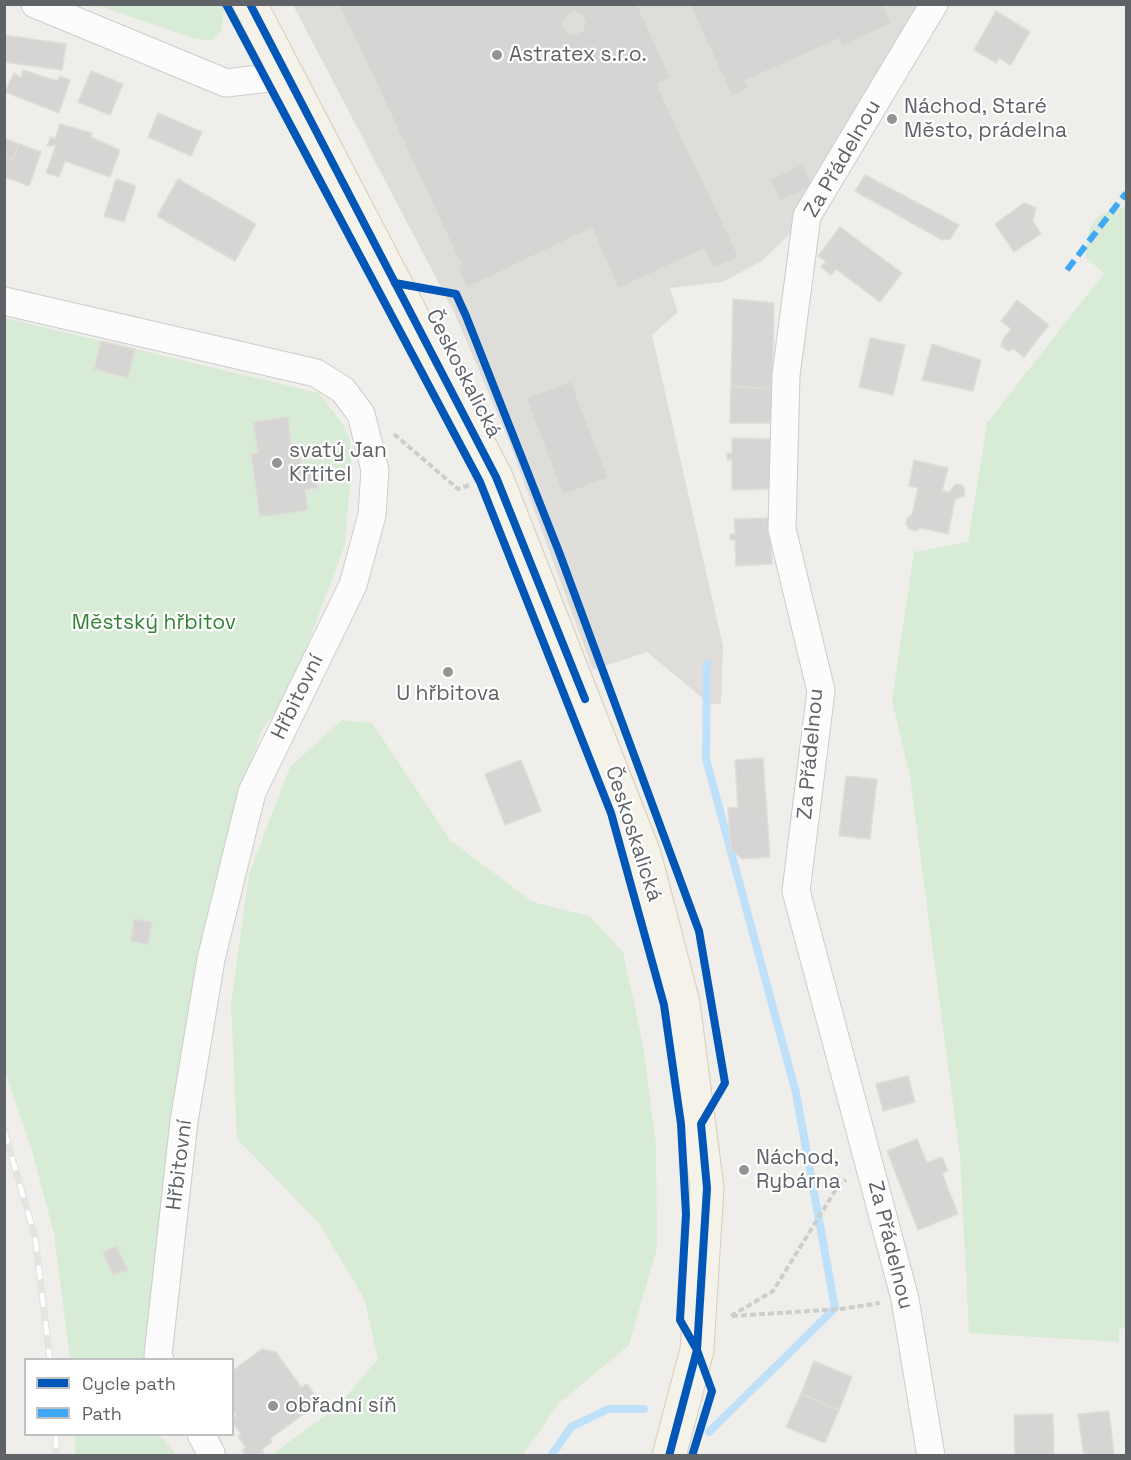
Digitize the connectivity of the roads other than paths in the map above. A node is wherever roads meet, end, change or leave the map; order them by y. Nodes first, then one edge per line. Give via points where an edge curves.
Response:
1 (35, 4) edge
2 (250, 4) edge
3 (934, 4) edge
4 (285, 76) junction
5 (4, 301) edge
6 (160, 1358) edge
7 (669, 1455) edge
8 (931, 1455) edge

1 - 4 street via 226,83
2 - 4 main road, Českoskalická
3 - 8 street, Za Přádelnou via 807,216 786,375 782,529 821,691 796,891 905,1299
4 - 7 main road, Českoskalická via 496,477 644,854 683,1003 707,1188 698,1350
5 - 6 street, Hřbitovní via 316,373 343,390 361,414 375,470 372,515 353,585 252,792 211,959 184,1121

